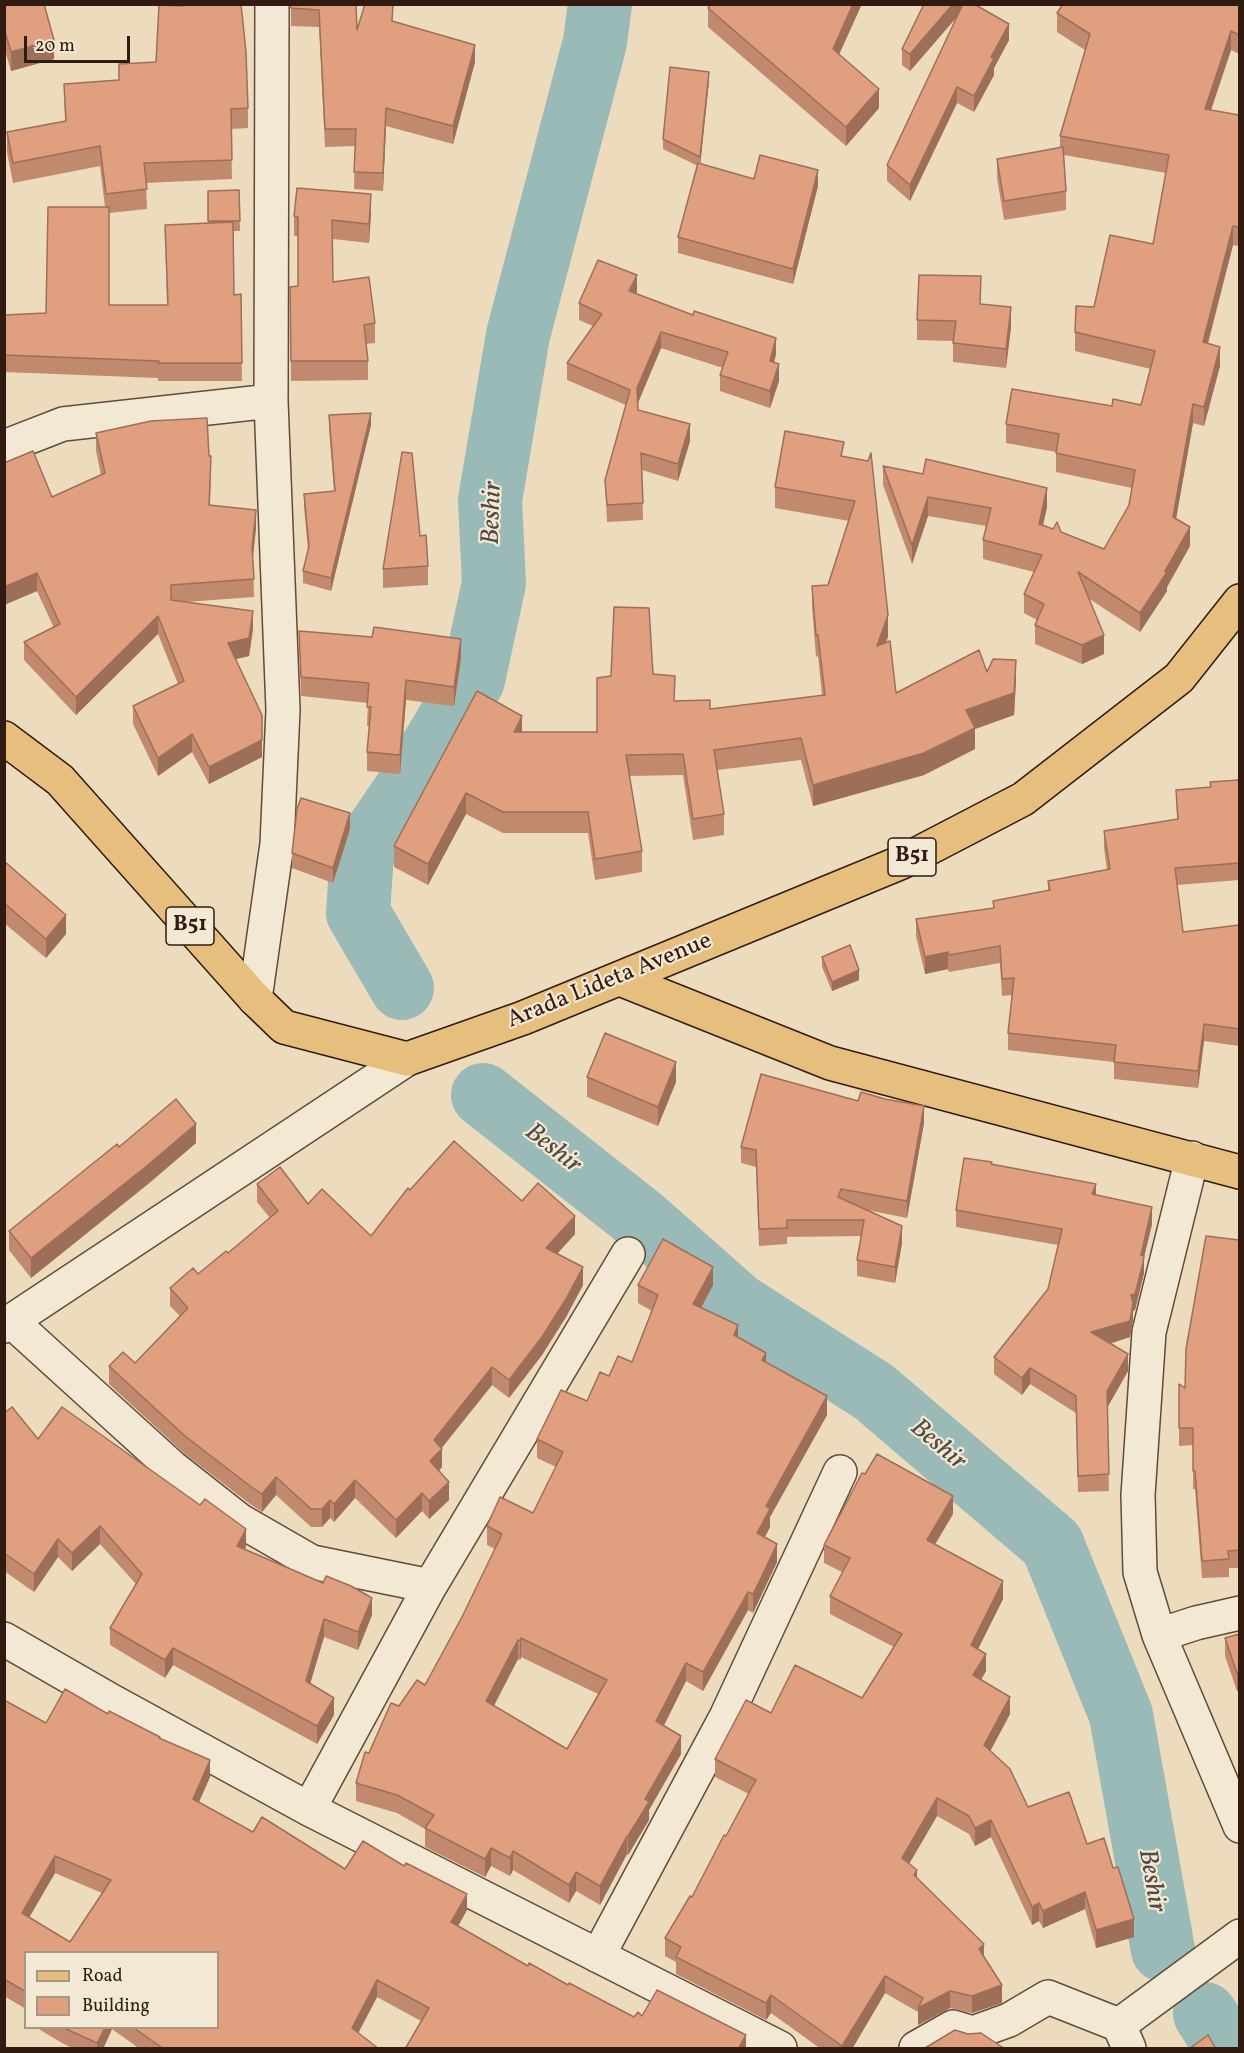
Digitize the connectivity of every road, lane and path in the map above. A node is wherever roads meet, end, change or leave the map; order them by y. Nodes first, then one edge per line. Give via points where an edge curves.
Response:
1 (272, 4) edge
2 (271, 401) junction
3 (4, 447) edge
4 (1239, 601) edge
5 (4, 738) edge
6 (620, 979) junction
7 (255, 999) junction
8 (407, 1059) junction
9 (1192, 1158) junction
10 (1239, 1172) edge
11 (627, 1254) dead end
12 (8, 1324) edge
13 (840, 1472) dead end
14 (430, 1586) junction
15 (1239, 1613) edge
16 (1159, 1635) junction
17 (4, 1639) edge
18 (309, 1809) junction
19 (1239, 1826) edge
20 (1239, 1936) edge
21 (598, 1956) junction
22 (1124, 2037) edge
23 (780, 2049) edge
24 (916, 2049) edge

1 - 2 street
2 - 3 street via 63,424
2 - 7 street via 283,710 277,844
4 - 6 main road, Arada Lideta Avenue / B51 via 1179,678 1023,799 902,862
5 - 7 main road, B51 via 60,780
6 - 8 main road, Arada Lideta Avenue / B51
6 - 9 main road via 830,1063
7 - 8 main road, B51 via 284,1027
8 - 12 street
9 - 10 main road
9 - 16 street via 1149,1332 1138,1495 1140,1572
11 - 14 street
12 - 14 street via 173,1468 239,1520 312,1562
13 - 21 street via 726,1717
14 - 18 street
15 - 16 street
16 - 19 street
17 - 18 street
18 - 21 street
20 - 22 street
21 - 23 street
22 - 24 street via 1048,1997 1009,2020 973,2033 953,2027

